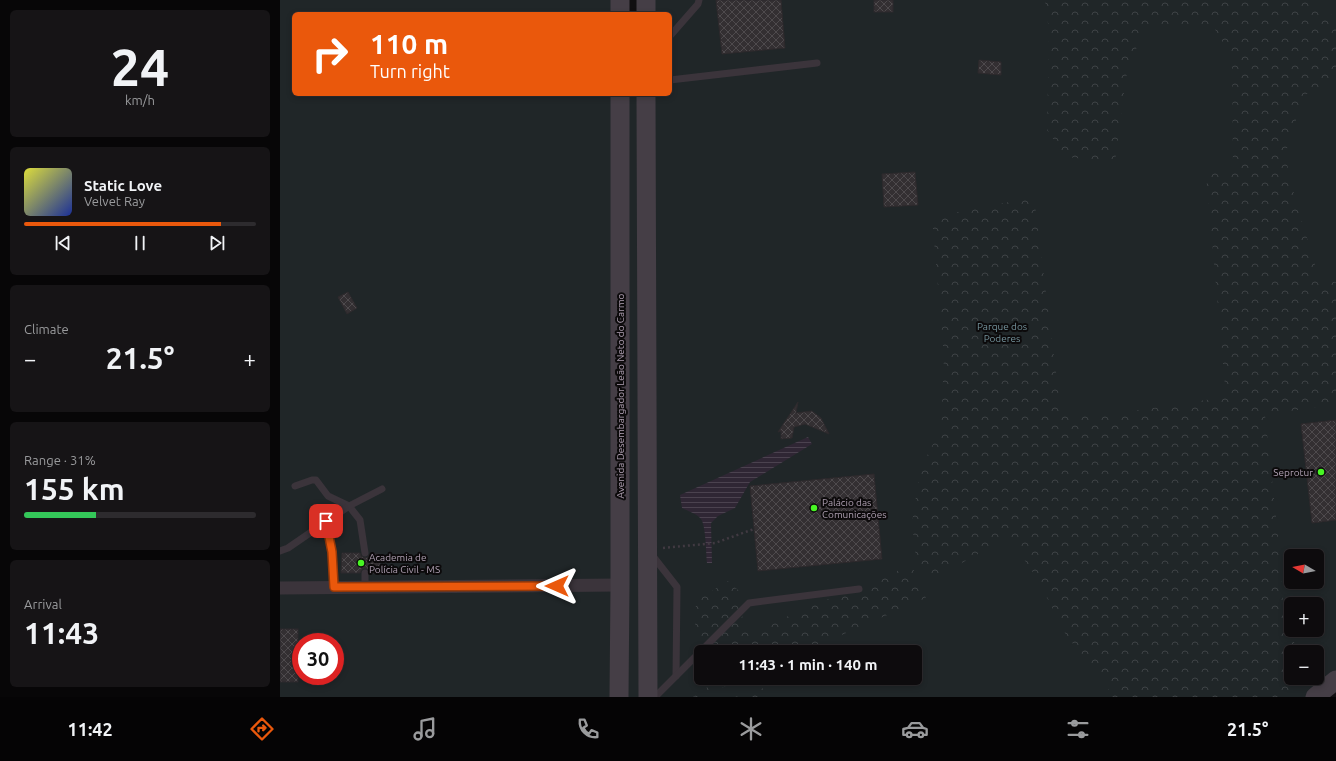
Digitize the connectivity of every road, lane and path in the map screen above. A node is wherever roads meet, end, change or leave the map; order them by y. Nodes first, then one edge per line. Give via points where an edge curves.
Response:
1 (620, 0) edge
2 (646, 0) edge
3 (699, 0) edge
4 (620, 12) edge
5 (646, 12) edge
6 (672, 34) edge
7 (818, 63) dead end
8 (672, 80) edge
9 (620, 96) edge
10 (646, 96) edge
11 (295, 486) dead end
12 (382, 489) dead end
13 (349, 506) junction
14 (326, 521) junction
15 (754, 529) dead end
16 (647, 550) junction
17 (280, 551) edge
18 (365, 554) dead end
19 (365, 573) dead end
20 (620, 586) junction
21 (334, 587) junction
22 (280, 588) edge
23 (365, 588) junction
24 (859, 589) dead end
25 (676, 676) junction
26 (1336, 680) edge
27 (619, 697) edge
28 (648, 697) edge
29 (655, 697) edge
30 (1315, 697) edge

1 - 4 main road
2 - 5 main road
3 - 6 lane
7 - 8 lane
9 - 20 main road, Avenida Desembargador Leão Neto do Carmo
10 - 16 main road
11 - 13 lane via 316,480 328,496
12 - 13 lane
13 - 14 lane
13 - 18 lane via 360,520
14 - 17 lane
14 - 21 lane via 332,552
15 - 16 path via 715,543
16 - 25 lane via 677,587
16 - 28 main road
19 - 23 lane
20 - 23 street
20 - 27 main road, Avenida Desembargador Leão Neto do Carmo
21 - 22 street
21 - 23 street
24 - 25 lane via 749,603
25 - 29 lane
26 - 30 main road

